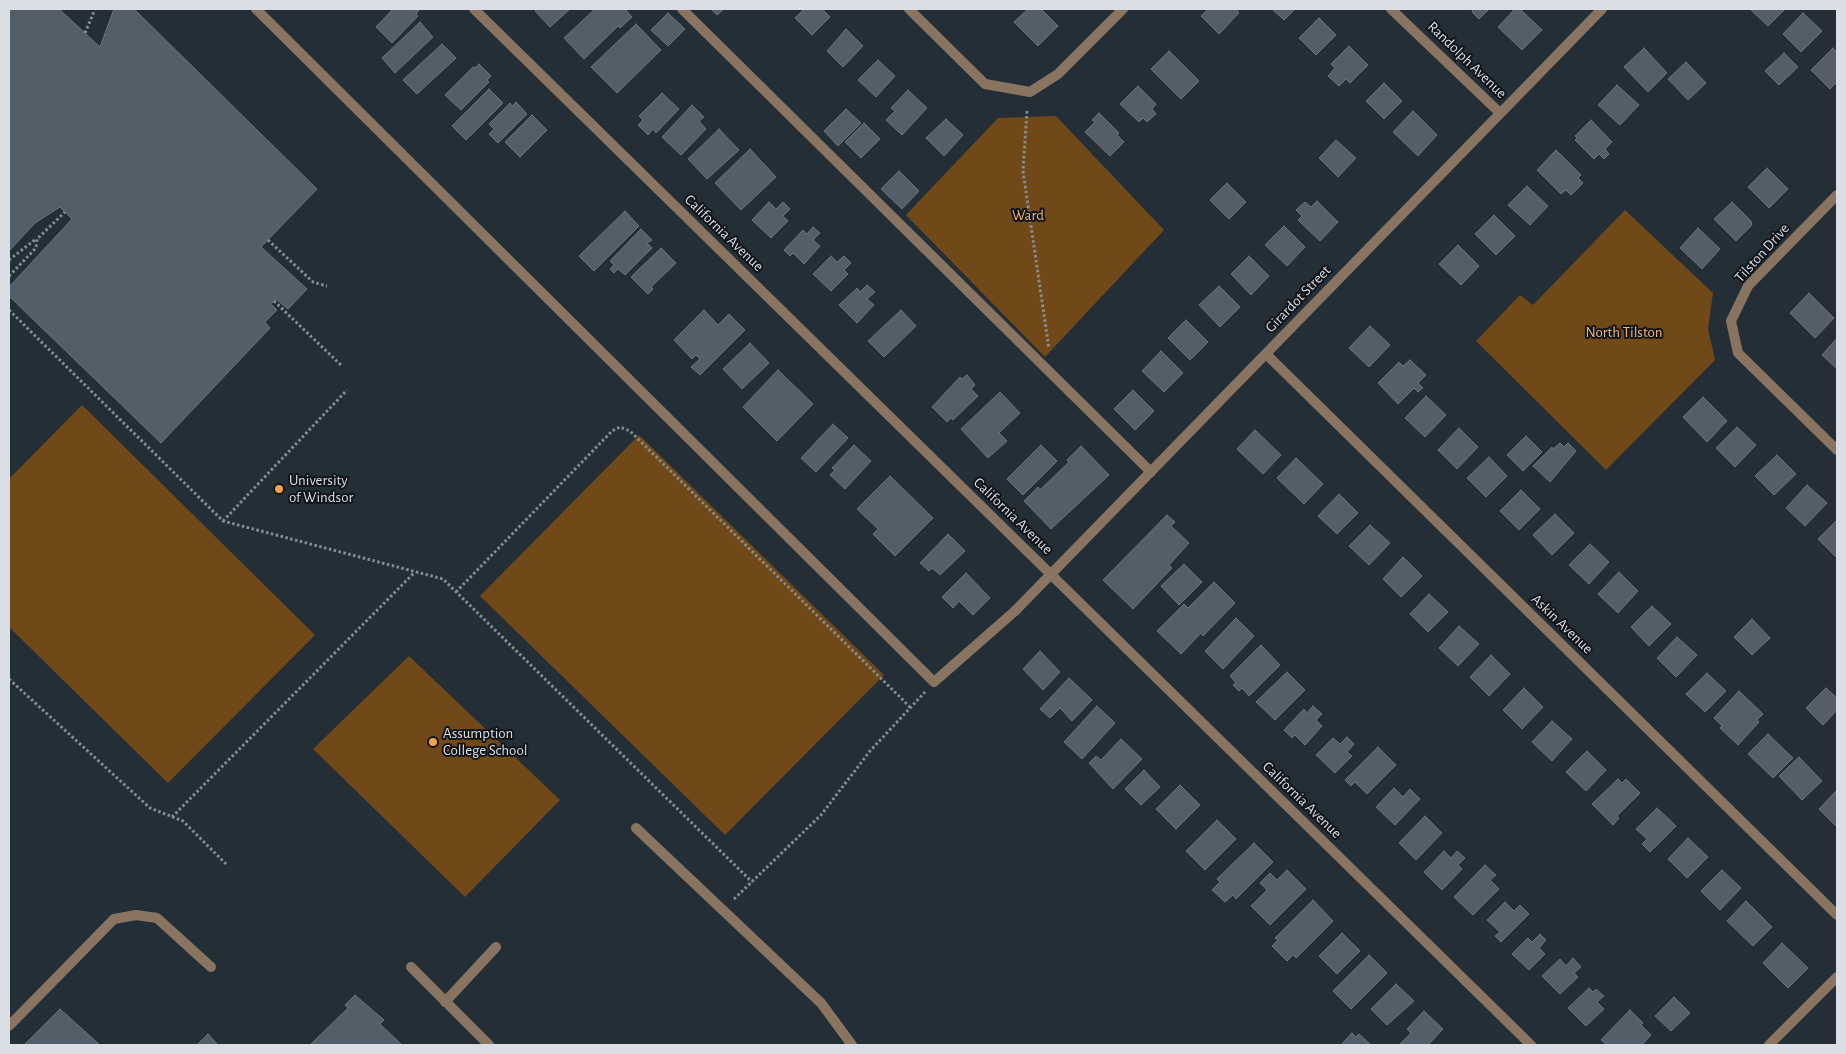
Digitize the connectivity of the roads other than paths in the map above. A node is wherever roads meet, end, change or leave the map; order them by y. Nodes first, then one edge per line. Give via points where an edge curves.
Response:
1 (256, 9) edge
2 (474, 9) edge
3 (682, 9) edge
4 (909, 9) edge
5 (1122, 9) edge
6 (1391, 9) edge
7 (1602, 9) edge
8 (1500, 113) junction
9 (1837, 195) edge
10 (1266, 354) junction
11 (1837, 450) edge
12 (1151, 472) junction
13 (1051, 574) junction
14 (636, 828) dead end
15 (1837, 915) edge
16 (496, 947) dead end
17 (211, 967) dead end
18 (411, 967) dead end
19 (1837, 977) edge
20 (445, 1002) junction
21 (9, 1026) edge
22 (489, 1045) edge
23 (852, 1045) edge
24 (1531, 1045) edge
25 (1769, 1045) edge

1 - 13 street, Girardot Street via 934,682 1015,611
2 - 13 street, California Avenue
3 - 12 street
4 - 5 street via 985,84 1030,92 1058,74
6 - 8 street, Randolph Avenue
7 - 8 street, Girardot Street
8 - 10 street, Girardot Street
9 - 11 street, Tilston Drive via 1748,286 1731,321 1738,353
10 - 12 street, Girardot Street
10 - 15 street, Askin Avenue
12 - 13 street, Girardot Street
13 - 24 street, California Avenue
14 - 23 street via 821,1003
16 - 20 street
17 - 21 street via 157,918 136,915 114,919
18 - 20 street
19 - 25 street
20 - 22 street

